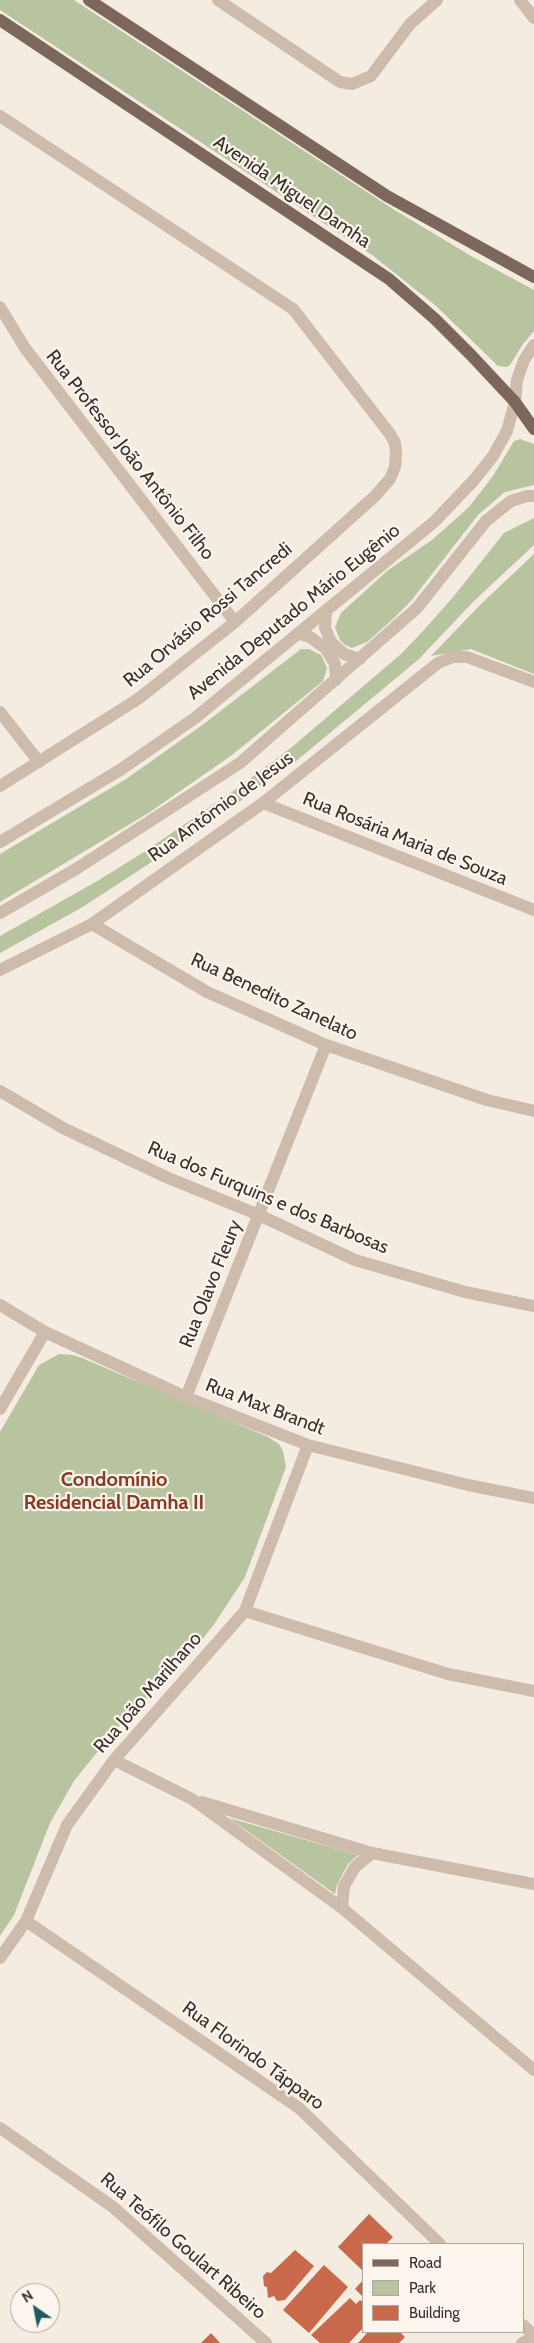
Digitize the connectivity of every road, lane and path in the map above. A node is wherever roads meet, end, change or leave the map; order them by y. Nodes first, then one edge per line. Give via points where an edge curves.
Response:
1 (89, 0) edge
2 (218, 0) edge
3 (437, 0) edge
4 (520, 0) edge
5 (534, 18) edge
6 (0, 20) edge
7 (0, 116) edge
8 (534, 277) edge
9 (0, 307) edge
10 (534, 345) edge
11 (515, 402) junction
12 (534, 429) edge
13 (534, 496) edge
14 (326, 612) junction
15 (235, 622) junction
16 (300, 634) junction
17 (360, 659) junction
18 (336, 680) junction
19 (534, 682) edge
20 (0, 712) edge
21 (39, 762) junction
22 (0, 786) edge
23 (263, 803) junction
24 (0, 842) edge
25 (534, 910) edge
26 (0, 913) edge
27 (92, 924) junction
28 (0, 970) edge
29 (326, 1045) junction
30 (0, 1091) edge
31 (534, 1111) edge
32 (258, 1215) junction
33 (0, 1305) edge
34 (534, 1306) edge
35 (45, 1332) junction
36 (186, 1397) junction
37 (0, 1408) edge
38 (308, 1446) junction
39 (534, 1498) edge
40 (245, 1611) junction
41 (534, 1691) edge
42 (114, 1760) junction
43 (192, 1800) junction
44 (372, 1853) junction
45 (534, 1884) edge
46 (342, 1908) junction
47 (26, 1921) junction
48 (0, 1958) edge
49 (534, 2070) edge
50 (0, 2128) edge
51 (439, 2243) edge
52 (524, 2326) edge
53 (534, 2336) edge
54 (266, 2343) edge
55 (522, 2343) edge

1 - 8 main road via 388,196
2 - 3 street via 340,82 352,84 371,76 410,24
4 - 5 street
6 - 11 main road, Avenida Miguel Damha via 389,279 435,319
7 - 15 street, Rua Orvásio Rossi Tancredi via 293,309 395,443 395,467 375,496
9 - 15 street, Rua Professor João Antônio Filho via 25,348
10 - 11 street, Avenida Deputado Mário Eugênio via 517,380
11 - 12 main road, Avenida Miguel Damha
11 - 14 street, Avenida Deputado Mário Eugênio via 507,431 474,480 434,522
13 - 17 street via 511,501 486,521 417,608
14 - 16 street, Avenida Deputado Mário Eugênio
14 - 17 street via 326,628 331,642 344,654
15 - 21 street, Rua Orvásio Rossi Tancredi via 138,699
16 - 18 street via 310,636 326,649 335,664
16 - 24 street, Avenida Deputado Mário Eugênio via 188,723 120,770
17 - 18 street
18 - 26 street via 240,763 92,859
19 - 23 street, Rua Antômio de Jesus via 472,659 453,657 438,663
20 - 21 street
21 - 22 street, Rua Orvásio Rossi Tancredi
23 - 25 street, Rua Rosária Maria de Souza
23 - 27 street, Rua Antômio de Jesus
27 - 28 street, Rua Antômio de Jesus
27 - 29 street, Rua Benedito Zanelato via 208,992
29 - 31 street, Rua Benedito Zanelato via 487,1100
29 - 32 street, Rua Olavo Fleury
30 - 32 street, Rua dos Furquins e dos Barbosas via 63,1128
32 - 34 street, Rua dos Furquins e dos Barbosas via 355,1260 465,1292
32 - 36 street, Rua Olavo Fleury
33 - 35 street, Rua Max Brandt
35 - 36 street, Rua Max Brandt
35 - 37 street
36 - 38 street, Rua Max Brandt
38 - 39 street, Rua Max Brandt
38 - 40 street, Rua João Marilhano
40 - 41 street via 448,1674
40 - 42 street, Rua João Marilhano
42 - 43 street
42 - 47 street, Rua João Marilhano via 67,1825
43 - 44 street
43 - 46 street
44 - 45 street
44 - 46 street via 354,1866 344,1886
46 - 49 street
47 - 48 street, Rua João Marilhano
47 - 51 street, Rua Florindo Tápparo via 299,2108
50 - 54 street, Rua Teófilo Goulart Ribeiro via 113,2206
52 - 53 street
53 - 55 street

